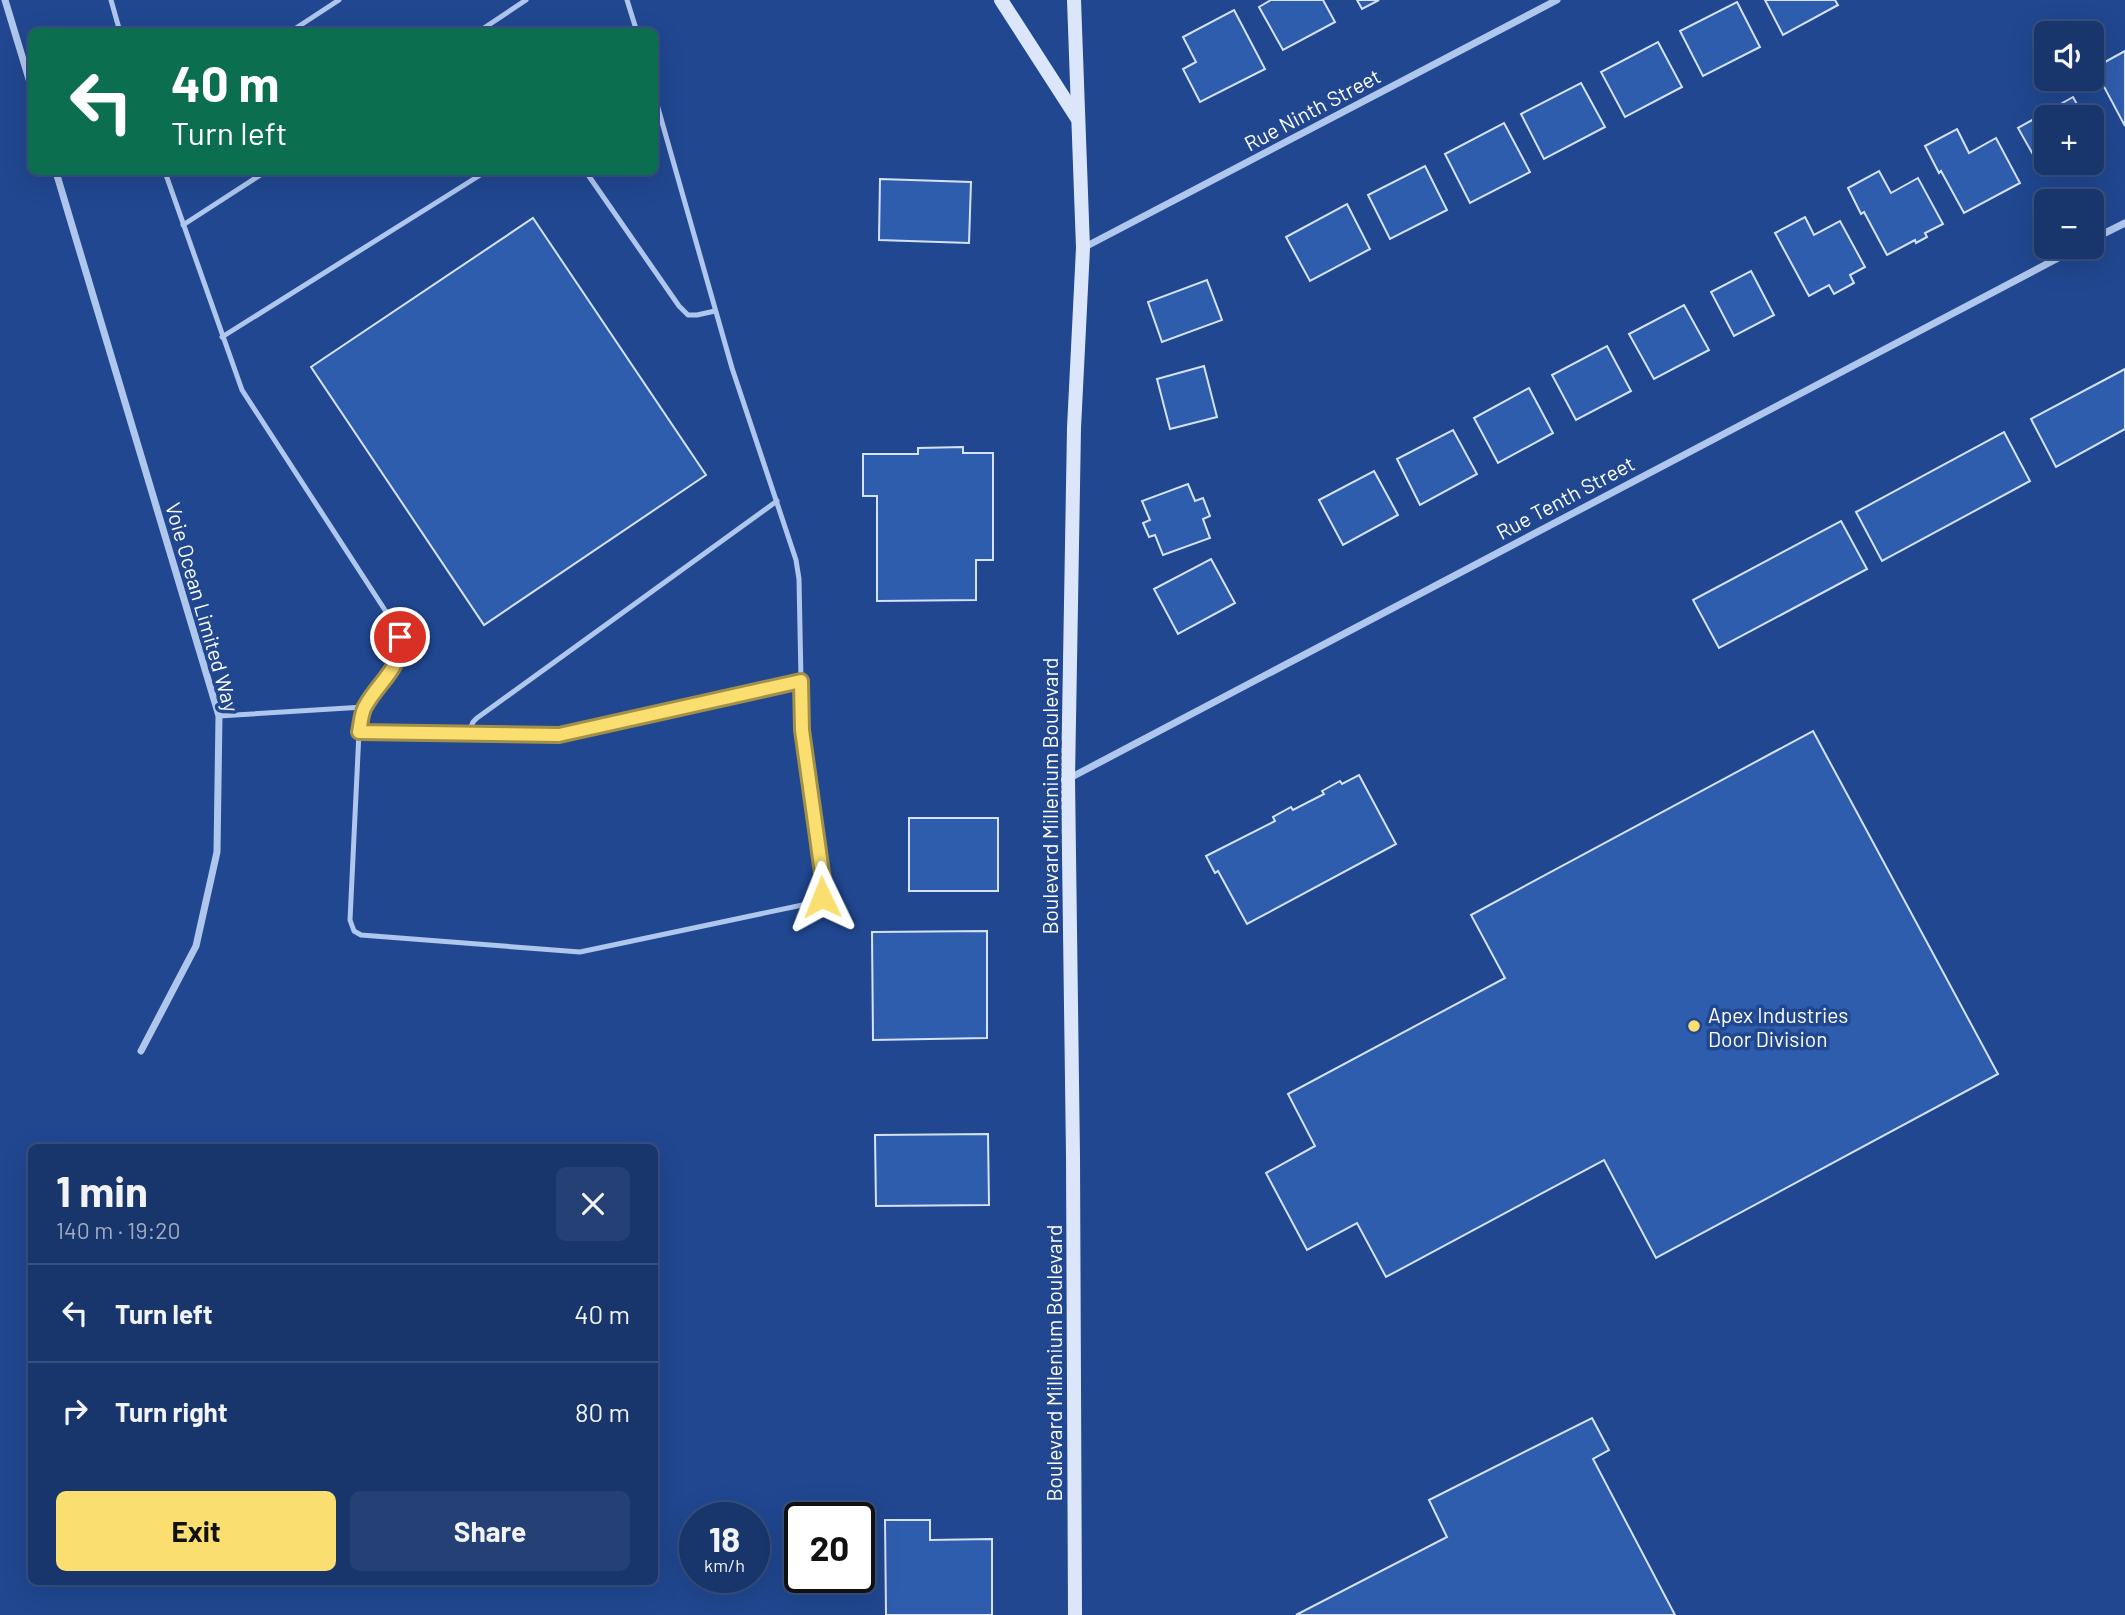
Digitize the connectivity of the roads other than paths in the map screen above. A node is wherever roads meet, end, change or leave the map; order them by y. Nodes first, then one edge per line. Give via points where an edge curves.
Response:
1 (5, 0) edge
2 (111, 0) edge
3 (339, 0) edge
4 (526, 0) edge
5 (627, 0) edge
6 (1001, 0) edge
7 (1074, 0) edge
8 (1557, 0) edge
9 (119, 28) edge
10 (296, 28) edge
11 (484, 28) edge
12 (636, 28) edge
13 (28, 76) edge
14 (658, 108) edge
15 (1078, 119) junction
16 (57, 175) edge
17 (166, 175) edge
18 (260, 175) edge
19 (480, 175) edge
20 (588, 175) edge
21 (2125, 223) edge
22 (183, 225) junction
23 (2104, 234) edge
24 (1083, 248) junction
25 (2056, 259) edge
26 (715, 311) junction
27 (222, 337) junction
28 (777, 501) junction
29 (801, 681) junction
30 (364, 707) junction
31 (219, 716) junction
32 (359, 732) junction
33 (468, 734) junction
34 (1068, 779) junction
35 (141, 1051) dead end
36 (1075, 1615) edge

1 - 13 street
2 - 9 lane
3 - 10 lane
4 - 11 lane
5 - 12 lane
6 - 15 main road
7 - 15 main road, Boulevard Millenium Boulevard
8 - 24 street, Rue Ninth Street
14 - 26 lane
15 - 24 main road, Boulevard Millenium Boulevard
16 - 31 street, Voie Ocean Limited Way
17 - 22 lane
18 - 22 lane
19 - 27 lane
20 - 26 lane via 679,306 688,315
21 - 23 street
22 - 27 lane
24 - 34 main road, Boulevard Millenium Boulevard via 1074,428
25 - 34 street, Rue Tenth Street
26 - 28 lane
27 - 30 lane via 242,390 400,637 394,667
28 - 29 lane via 799,579
28 - 33 lane via 477,718
29 - 32 lane via 802,730 822,897 812,903 580,952 354,931 350,920
29 - 33 lane via 569,734
30 - 31 lane
30 - 32 lane
31 - 35 street, Voie Ocean Limited Way via 218,852 196,946
32 - 33 lane
34 - 36 main road, Boulevard Millenium Boulevard

